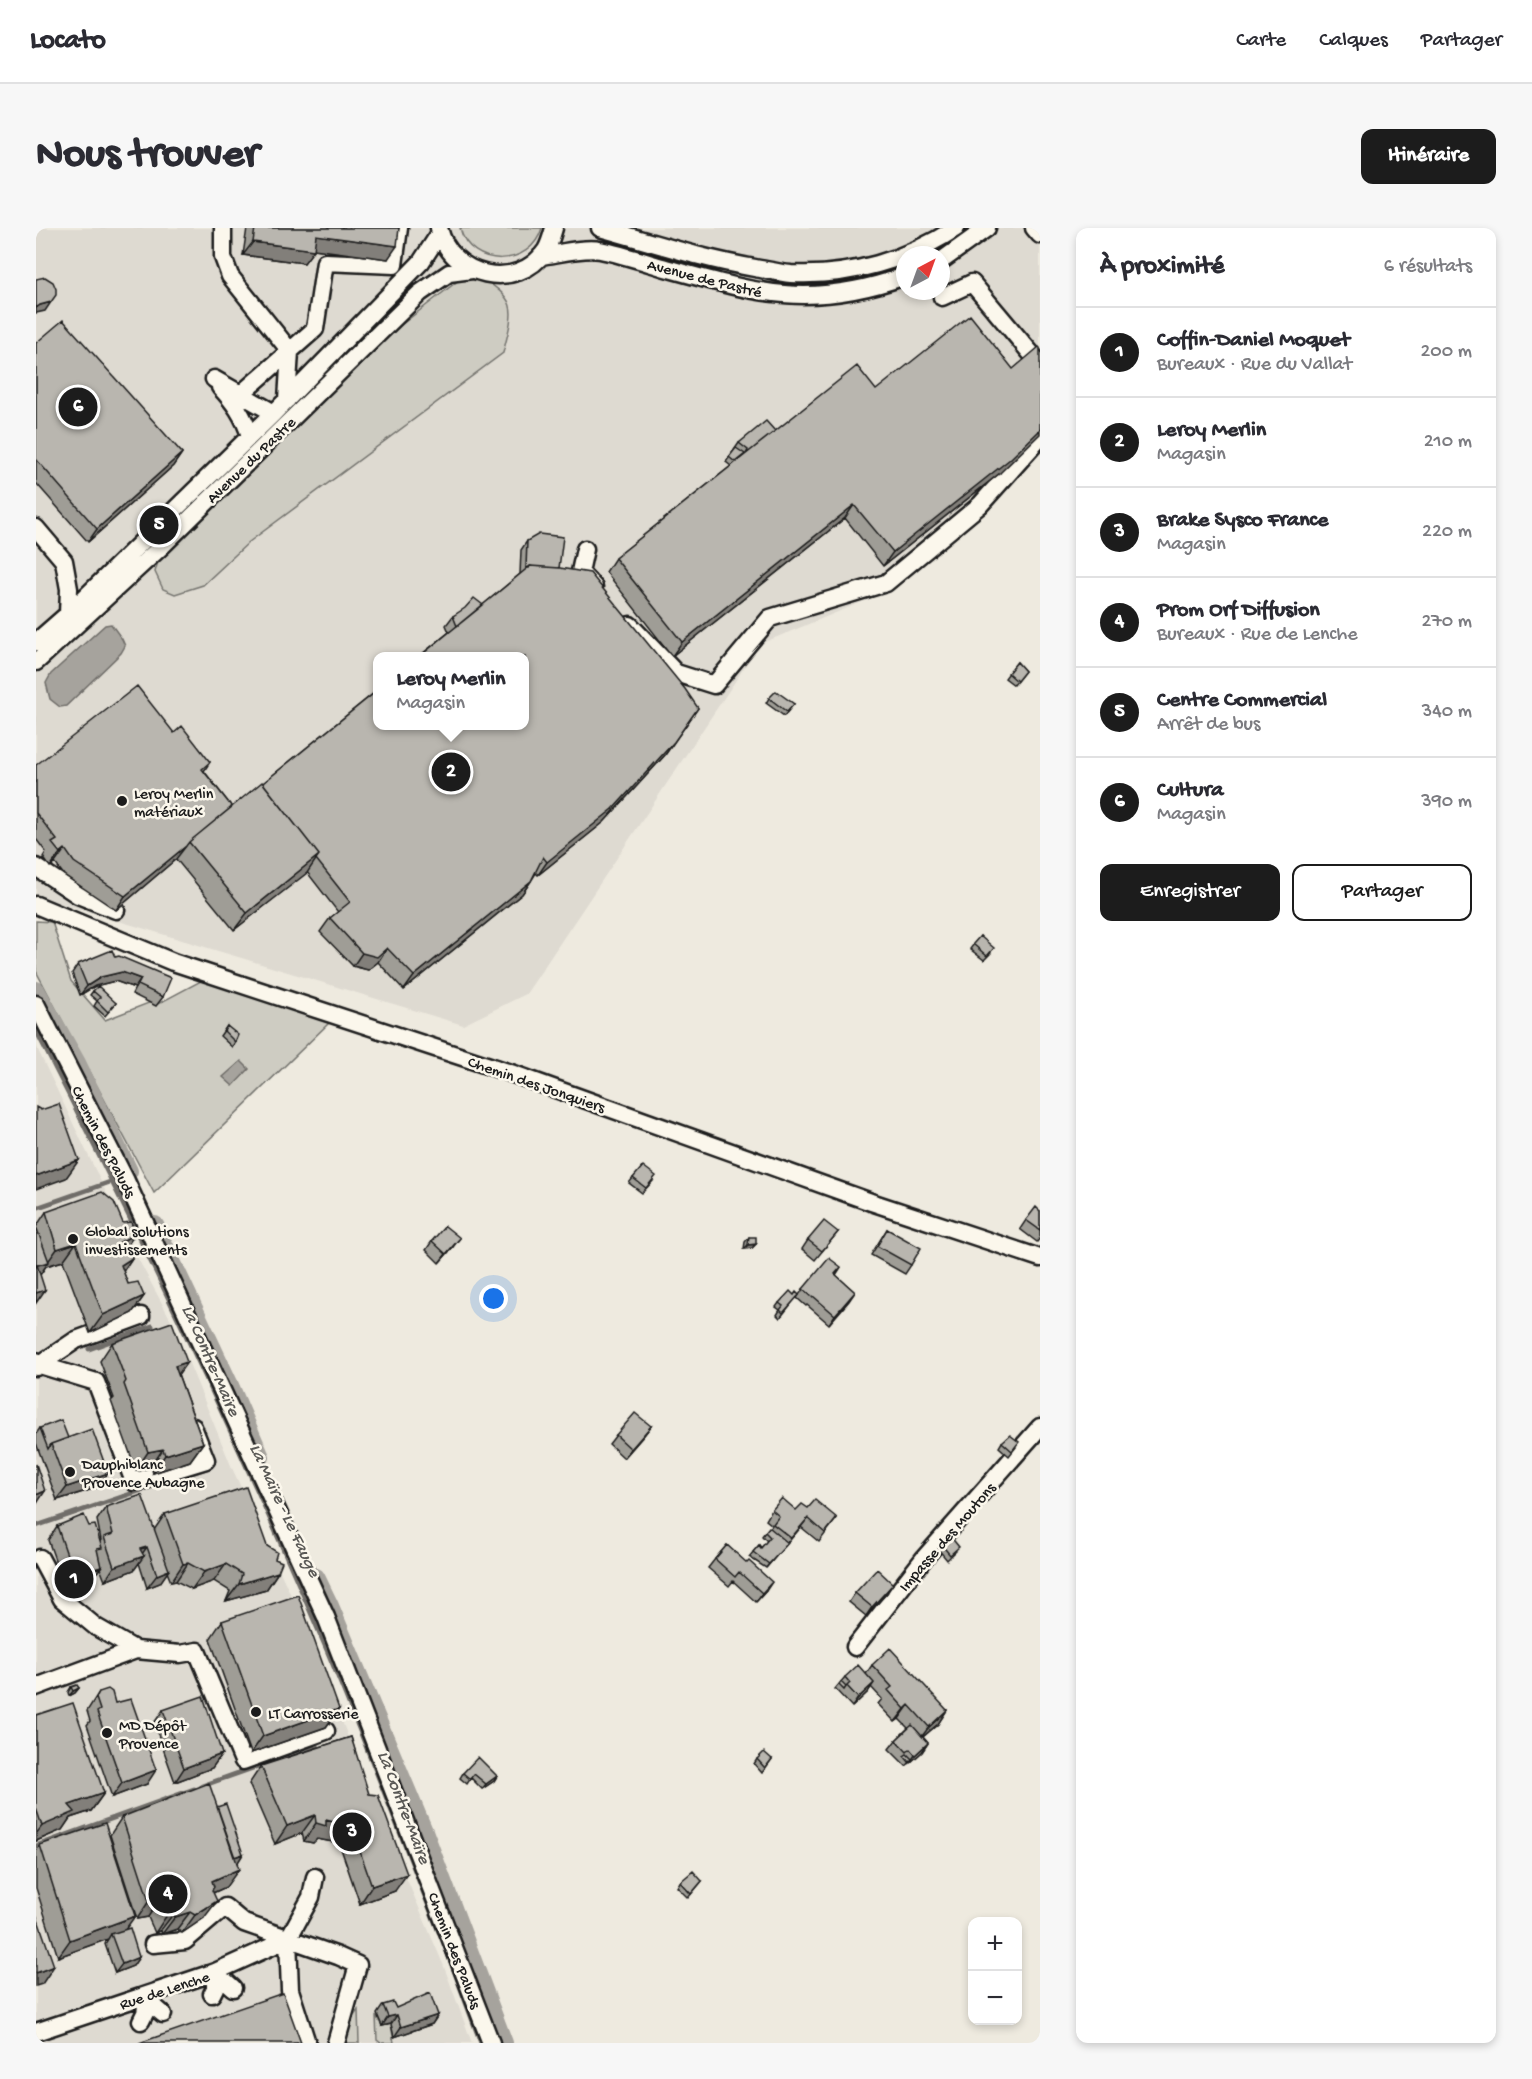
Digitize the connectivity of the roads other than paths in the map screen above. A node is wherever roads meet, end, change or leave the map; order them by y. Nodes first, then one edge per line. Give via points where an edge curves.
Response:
1 (223, 228) edge
2 (399, 228) edge
3 (554, 228) edge
4 (600, 228) edge
5 (956, 228) edge
6 (987, 228) edge
7 (440, 230) edge
8 (950, 255) edge
9 (541, 256) junction
10 (472, 270) junction
11 (896, 279) edge
12 (950, 293) edge
13 (290, 351) junction
14 (1040, 364) edge
15 (241, 394) junction
16 (287, 400) junction
17 (274, 413) junction
18 (250, 436) junction
19 (1040, 438) edge
20 (36, 528) edge
21 (585, 549) dead end
22 (604, 597) edge
23 (68, 614) junction
24 (620, 614) edge
25 (36, 642) edge
26 (36, 662) edge
27 (36, 867) edge
28 (36, 905) edge
29 (116, 910) dead end
30 (36, 1004) edge
31 (1040, 1258) edge
32 (141, 1316) edge
33 (37, 1364) edge
34 (188, 1415) edge
35 (1040, 1426) edge
36 (40, 1558) dead end
37 (855, 1647) dead end
38 (136, 1650) junction
39 (36, 1687) edge
40 (326, 1731) edge
41 (315, 1877) dead end
42 (288, 1939) junction
43 (153, 1944) dead end
44 (215, 1972) junction
45 (232, 1988) dead end
46 (212, 1994) dead end
47 (148, 1995) junction
48 (163, 2014) dead end
49 (141, 2021) dead end
50 (42, 2035) edge
51 (307, 2043) edge
52 (336, 2043) edge
53 (491, 2043) edge

1 - 13 street via 223,256 230,276
2 - 13 street via 394,265 325,262 315,329
3 - 9 street
4 - 5 street, Avenue de Pastré via 723,262 790,274 871,267 933,243
6 - 8 street
7 - 10 street via 455,258
7 - 16 street, Avenue du Pastre via 421,262
9 - 10 street via 522,271 506,275
9 - 11 street, Avenue de Pastré via 598,249 778,295 845,293
10 - 26 street, Avenue du Pastre via 449,273 420,293 163,545
12 - 14 street via 972,283
13 - 15 street
13 - 16 street
15 - 17 street
15 - 18 street via 213,379 233,401
16 - 17 street, Avenue du Pastre
17 - 18 street, Avenue du Pastre
18 - 23 street, Avenue du Pastre
19 - 24 street via 980,505 886,583 770,618 714,686 676,672
20 - 23 street via 64,561
21 - 22 street via 579,572
23 - 25 street, Avenue du Pastre
27 - 29 street via 78,895
28 - 31 street, Chemin des Jonquiers via 173,962 511,1073
30 - 53 street, Chemin des Paluds via 126,1181 326,1617
32 - 33 street via 76,1340
33 - 34 street via 96,1382 134,1482 206,1460
35 - 37 street, Impasse des Moutons via 926,1557
36 - 38 street via 62,1599 96,1627
38 - 39 street
38 - 40 street via 180,1654 198,1651 243,1761
41 - 42 street via 311,1897
42 - 43 street via 243,1923 225,1907 185,1941
42 - 44 street, Rue de Lenche
42 - 51 street via 290,1990
42 - 52 street via 358,1965
44 - 45 street
44 - 46 street
44 - 47 street, Rue de Lenche
47 - 48 street
47 - 49 street
47 - 50 street, Rue de Lenche

